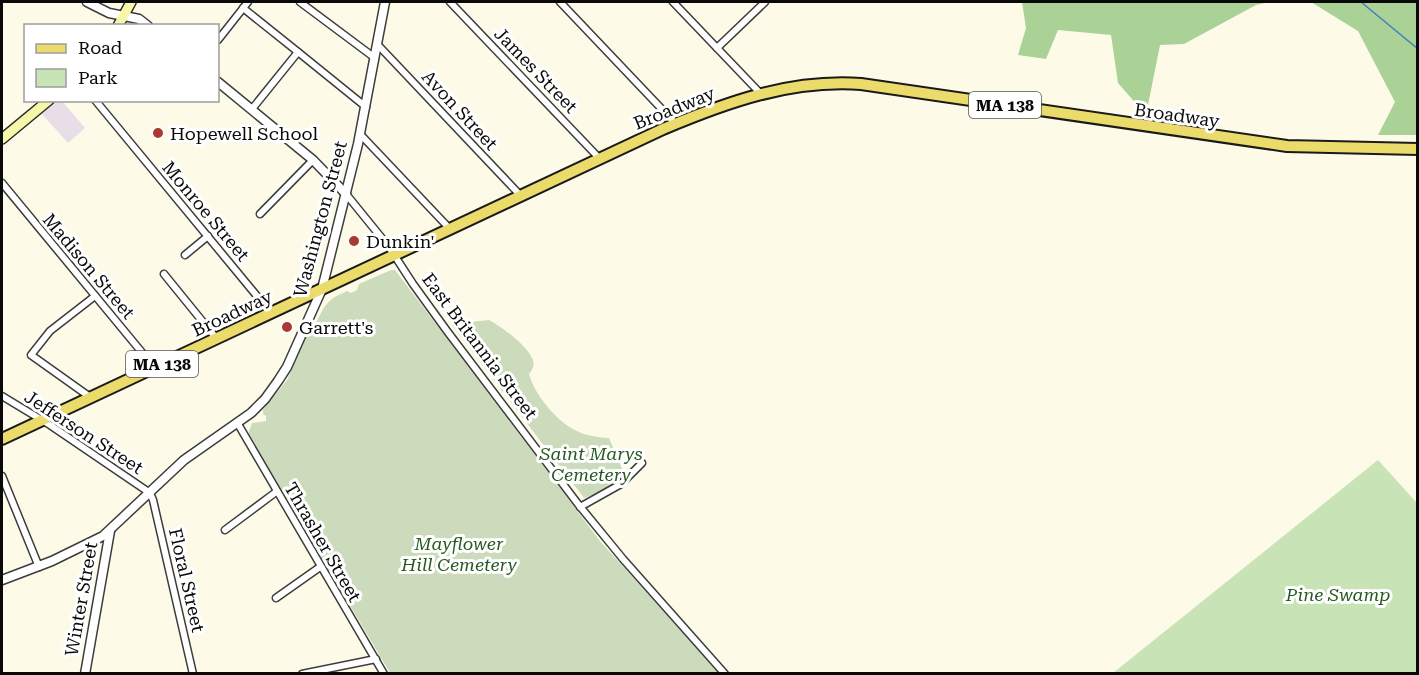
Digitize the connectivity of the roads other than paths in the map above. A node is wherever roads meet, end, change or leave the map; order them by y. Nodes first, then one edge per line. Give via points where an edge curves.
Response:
1 (87, 2) edge
2 (131, 2) edge
3 (248, 2) edge
4 (300, 2) edge
5 (384, 2) edge
6 (450, 2) edge
7 (560, 2) edge
8 (673, 2) edge
9 (765, 2) edge
10 (243, 8) junction
11 (124, 15) junction
12 (118, 24) edge
13 (145, 24) edge
14 (219, 39) edge
15 (377, 44) junction
16 (717, 48) junction
17 (298, 52) junction
18 (375, 58) junction
19 (219, 83) edge
20 (760, 93) junction
21 (47, 102) edge
22 (97, 102) edge
23 (366, 107) junction
24 (252, 109) junction
25 (676, 124) junction
26 (360, 134) junction
27 (2, 139) edge
28 (1418, 148) edge
29 (313, 159) junction
30 (600, 159) junction
31 (2, 183) edge
32 (346, 194) junction
33 (521, 196) junction
34 (260, 214) dead end
35 (450, 229) junction
36 (208, 236) junction
37 (185, 255) dead end
38 (394, 256) junction
39 (164, 274) dead end
40 (322, 289) junction
41 (94, 296) junction
42 (271, 312) junction
43 (216, 338) junction
44 (154, 368) junction
45 (2, 396) edge
46 (90, 397) junction
47 (42, 420) junction
48 (238, 424) junction
49 (2, 439) edge
50 (642, 463) dead end
51 (2, 476) edge
52 (276, 492) junction
53 (150, 493) junction
54 (580, 507) junction
55 (225, 530) dead end
56 (110, 531) junction
57 (39, 567) junction
58 (320, 567) junction
59 (2, 580) edge
60 (276, 597) dead end
61 (376, 659) junction
62 (85, 674) edge
63 (194, 674) edge
64 (302, 674) edge
65 (384, 674) edge
66 (725, 674) edge

1 - 11 street
2 - 11 main road
3 - 10 street
4 - 18 street
5 - 15 street, Washington Street
6 - 30 street, James Street
7 - 25 street
8 - 16 street
9 - 16 street
10 - 14 street
10 - 17 street
11 - 12 main road
11 - 13 street
15 - 18 street, Washington Street
15 - 33 street, Avon Street
16 - 20 street
17 - 23 street
17 - 24 street
18 - 23 street, Washington Street
19 - 24 street, East Britannia Street
20 - 25 main road, Broadway / MA 138
20 - 28 main road, Broadway / MA 138 via 808,85 861,84 1287,146
21 - 27 main road
22 - 36 street, Monroe Street
23 - 26 street, Washington Street
24 - 29 street, East Britannia Street
25 - 30 main road, Broadway / MA 138
26 - 32 street, Washington Street
26 - 35 street
29 - 32 street, East Britannia Street
29 - 34 street
30 - 33 main road, Broadway / MA 138
31 - 41 street, Madison Street
32 - 38 street, East Britannia Street
32 - 40 street, Washington Street
33 - 35 main road, Broadway / MA 138
35 - 38 main road, Broadway / MA 138
36 - 37 street
36 - 42 street, Monroe Street
38 - 40 main road, Broadway / MA 138
38 - 54 street, East Britannia Street
39 - 43 street
40 - 42 main road, Broadway / MA 138
40 - 48 street, Washington Street via 287,367 262,404
41 - 44 street, Madison Street
41 - 46 street via 52,329 31,355
42 - 43 main road, Broadway / MA 138
43 - 44 main road, Broadway / MA 138
44 - 46 main road, Broadway / MA 138
45 - 47 street, Jefferson Street
46 - 47 main road, Broadway / MA 138
47 - 49 main road, Broadway / MA 138
47 - 53 street, Jefferson Street
48 - 52 street, Thrasher Street
48 - 53 street, Washington Street via 184,460
50 - 54 street via 621,484
51 - 57 street
52 - 55 street
52 - 58 street, Thrasher Street
53 - 56 street, Washington Street
53 - 63 street, Floral Street
54 - 66 street, East Britannia Street
56 - 57 street, Washington Street
56 - 62 street, Winter Street
57 - 59 street, Washington Street
58 - 60 street
58 - 61 street, Thrasher Street
61 - 64 street
61 - 65 street, Thrasher Street

